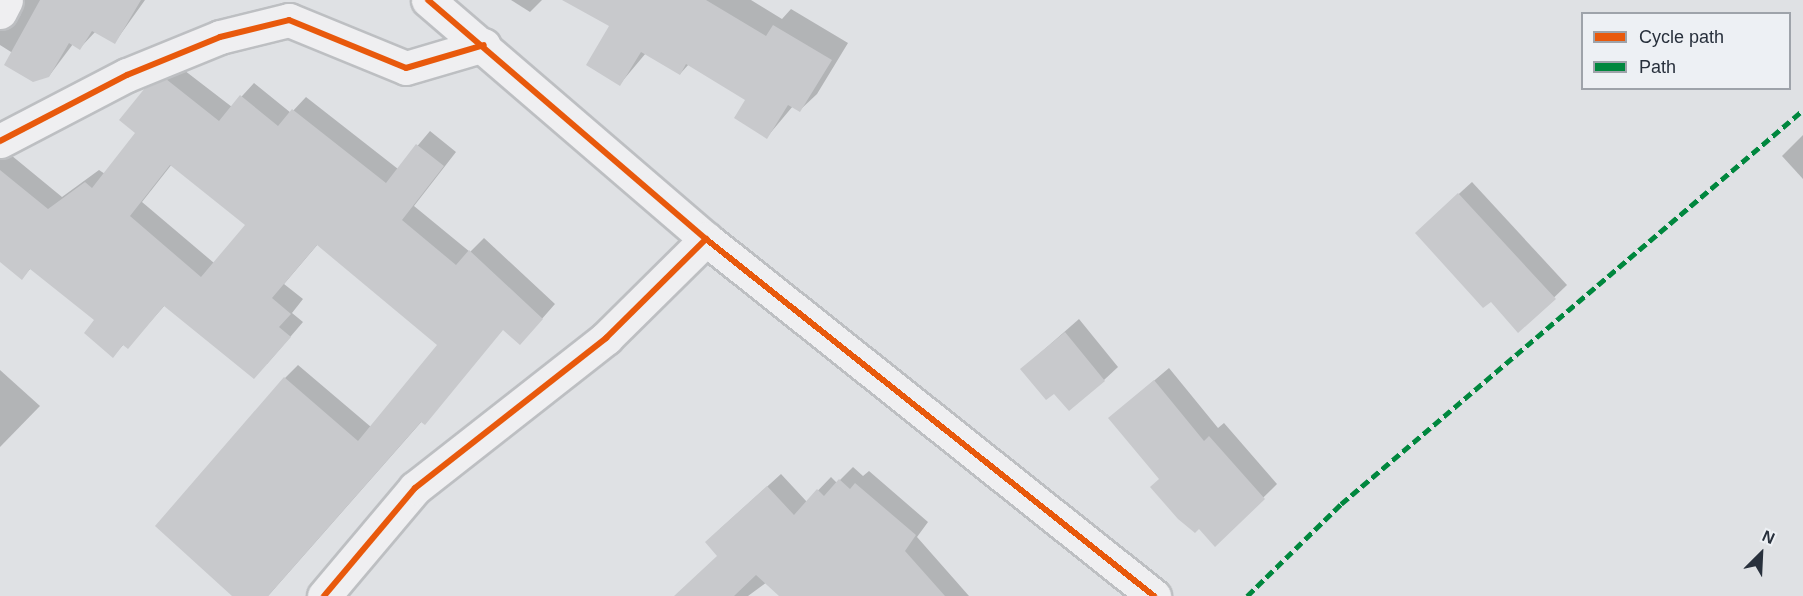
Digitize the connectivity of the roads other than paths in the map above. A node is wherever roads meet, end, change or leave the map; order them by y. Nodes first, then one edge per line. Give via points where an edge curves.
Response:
1 (6, 0) edge
2 (428, 0) edge
3 (0, 12) edge
4 (484, 45) junction
5 (0, 141) edge
6 (706, 239) junction
7 (324, 596) edge
8 (1154, 596) edge

1 - 3 street
2 - 4 street
4 - 5 street via 406,68 289,20 220,37 127,75
4 - 6 street
6 - 7 street via 606,338 415,488
6 - 8 street

